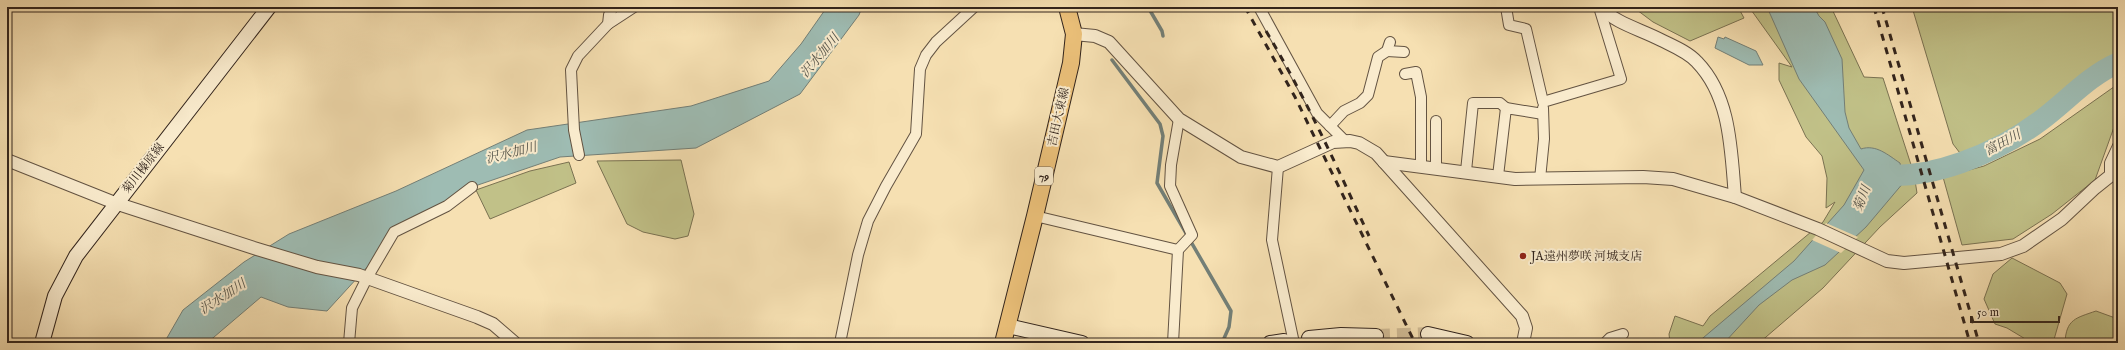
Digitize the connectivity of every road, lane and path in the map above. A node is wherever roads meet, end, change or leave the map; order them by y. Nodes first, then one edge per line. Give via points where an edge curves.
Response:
1 (613, 7) edge
2 (634, 7) edge
3 (974, 7) edge
4 (1067, 7) edge
5 (1259, 7) edge
6 (1506, 7) edge
7 (1599, 7) edge
8 (264, 9) edge
9 (608, 24) junction
10 (1074, 34) junction
11 (1404, 52) dead end
12 (1405, 74) dead end
13 (1543, 102) junction
14 (1506, 108) junction
15 (1543, 114) junction
16 (1179, 119) junction
17 (1436, 121) dead end
18 (1330, 126) junction
19 (1345, 141) junction
20 (2118, 146) edge
21 (579, 155) dead end
22 (7, 160) edge
23 (1384, 162) junction
24 (1421, 166) junction
25 (1278, 167) junction
26 (1436, 167) junction
27 (1466, 171) junction
28 (2114, 174) edge
29 (1498, 176) junction
30 (1540, 179) junction
31 (472, 187) dead end
32 (1735, 197) junction
33 (115, 203) junction
34 (1036, 216) junction
35 (1181, 247) junction
36 (367, 278) junction
37 (1008, 326) junction
38 (1428, 334) tunnel mouth
39 (1623, 334) dead end
40 (1376, 336) tunnel mouth
41 (1309, 338) dead end
42 (1283, 342) edge
43 (42, 343) edge
44 (349, 343) edge
45 (515, 343) edge
46 (840, 343) edge
47 (1003, 343) edge
48 (1082, 343) edge
49 (1172, 343) edge
50 (1467, 343) edge
51 (1523, 343) edge
52 (1605, 343) edge

1 - 9 street
2 - 9 street
3 - 46 street via 936,42 920,69 916,134 868,222 858,255
4 - 10 main road, 吉田大東線 / 79
5 - 18 street via 1317,113
6 - 13 street via 1508,25 1526,29
7 - 13 street via 1621,80
7 - 32 street via 1616,20 1697,61 1712,80 1722,103 1729,134
8 - 33 main road, 菊川榛原線
9 - 21 street via 578,56 571,70 574,130
10 - 16 street via 1095,36 1109,42
10 - 34 main road, 吉田大東線 / 79 via 1071,63
11 - 18 street via 1388,47 1378,57 1368,95 1360,103 1344,111
12 - 24 street via 1416,72 1421,97
13 - 15 street
14 - 15 street
14 - 27 street via 1500,103 1473,103
14 - 29 street
15 - 30 street via 1544,139
16 - 25 street via 1241,157
16 - 35 street via 1170,186 1192,235
17 - 26 street
18 - 19 street
19 - 23 street via 1359,143 1376,153
19 - 25 street via 1333,142
20 - 28 street via 2110,163
22 - 33 street
23 - 24 street
23 - 51 street via 1522,316 1526,328
24 - 26 street
25 - 42 street via 1272,240
26 - 27 street
27 - 29 street
28 - 32 street via 2062,219 2023,246 2001,254 1904,263 1887,261 1818,229
29 - 30 street
30 - 32 street via 1673,178
31 - 36 street via 447,206 394,232
33 - 36 street via 257,249
33 - 43 main road, 菊川榛原線 via 76,256 55,296
34 - 35 street
34 - 37 main road, 吉田大東線 / 79
35 - 49 street
36 - 44 street via 352,308
36 - 45 street via 493,324
37 - 47 main road, 吉田大東線 / 79
37 - 48 main road
38 - 50 main road
39 - 52 street via 1610,338
40 - 41 main road via 1341,335

